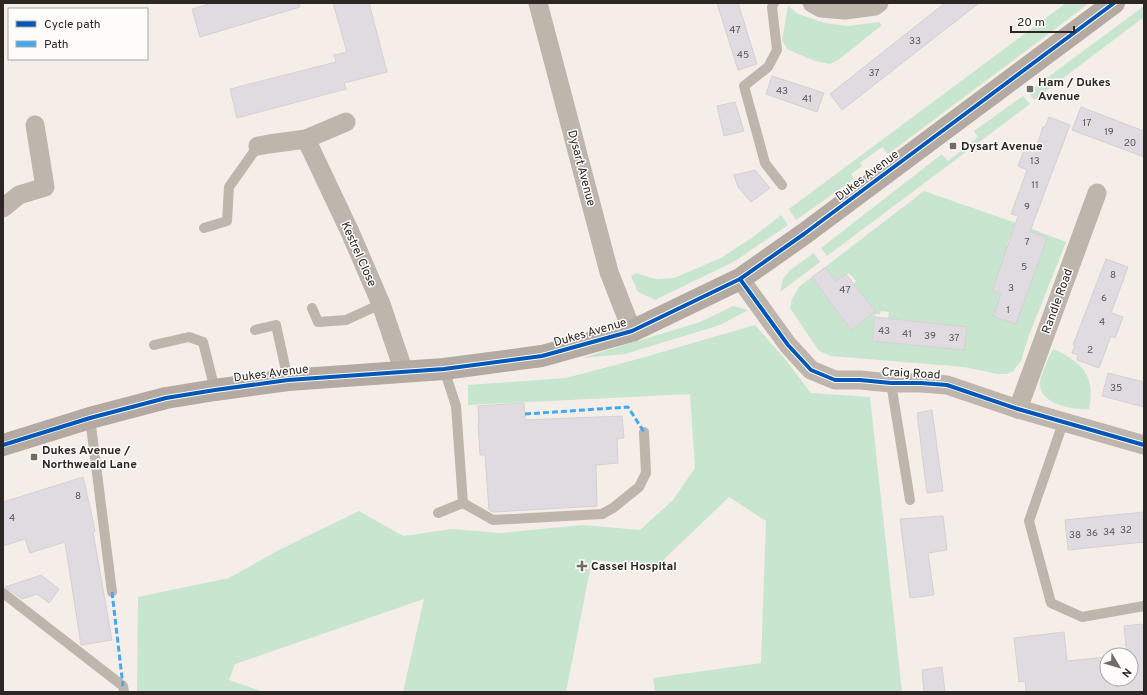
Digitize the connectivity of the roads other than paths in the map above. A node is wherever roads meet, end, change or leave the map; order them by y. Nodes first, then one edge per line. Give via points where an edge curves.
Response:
1 (538, 3) edge
2 (774, 3) edge
3 (812, 3) edge
4 (879, 3) edge
5 (1114, 3) edge
6 (346, 122) dead end
7 (35, 125) dead end
8 (306, 139) junction
9 (258, 146) joint
10 (782, 185) dead end
11 (1097, 193) dead end
12 (3, 208) edge
13 (204, 228) dead end
14 (740, 278) junction
15 (381, 304) junction
16 (312, 308) dead end
17 (255, 330) dead end
18 (632, 331) junction
19 (154, 346) dead end
20 (444, 369) junction
21 (404, 372) junction
22 (288, 380) junction
23 (891, 383) junction
24 (215, 390) junction
25 (1018, 409) junction
26 (90, 418) junction
27 (1063, 423) junction
28 (644, 432) dead end
29 (3, 445) edge
30 (1144, 445) edge
31 (910, 500) dead end
32 (463, 503) junction
33 (438, 513) dead end
34 (112, 592) dead end
35 (3, 593) edge
36 (1144, 606) edge
37 (124, 692) edge

1 - 18 street, Dysart Avenue via 609,272
2 - 10 lane via 772,7 777,50 768,67 744,86 765,163
3 - 4 street via 821,8 845,10 875,6
5 - 14 street, Dukes Avenue via 804,234
6 - 8 street
7 - 12 street via 45,188 19,195
8 - 9 street
8 - 15 street, Kestrel Close
9 - 13 lane via 229,187 227,221
11 - 25 street, Randle Road
14 - 18 street, Dukes Avenue
14 - 23 street, Craig Road via 788,345 811,370 835,380
15 - 16 lane via 346,320 318,322
15 - 21 street, Kestrel Close
17 - 22 lane via 276,325
18 - 20 street, Dukes Avenue via 542,356
19 - 24 lane via 189,337 203,342
20 - 21 street, Dukes Avenue
20 - 32 lane via 456,406
21 - 22 street, Dukes Avenue
22 - 24 street, Dukes Avenue
23 - 25 street, Craig Road via 947,385
23 - 31 lane
24 - 26 street, Dukes Avenue via 166,398
25 - 27 street, Craig Road
26 - 29 street, Dukes Avenue
26 - 34 lane
27 - 30 street, Craig Road
27 - 36 lane via 1028,521 1051,604 1082,616
28 - 32 lane via 646,473 639,487 602,514 493,520
32 - 33 lane
35 - 37 lane via 123,686

